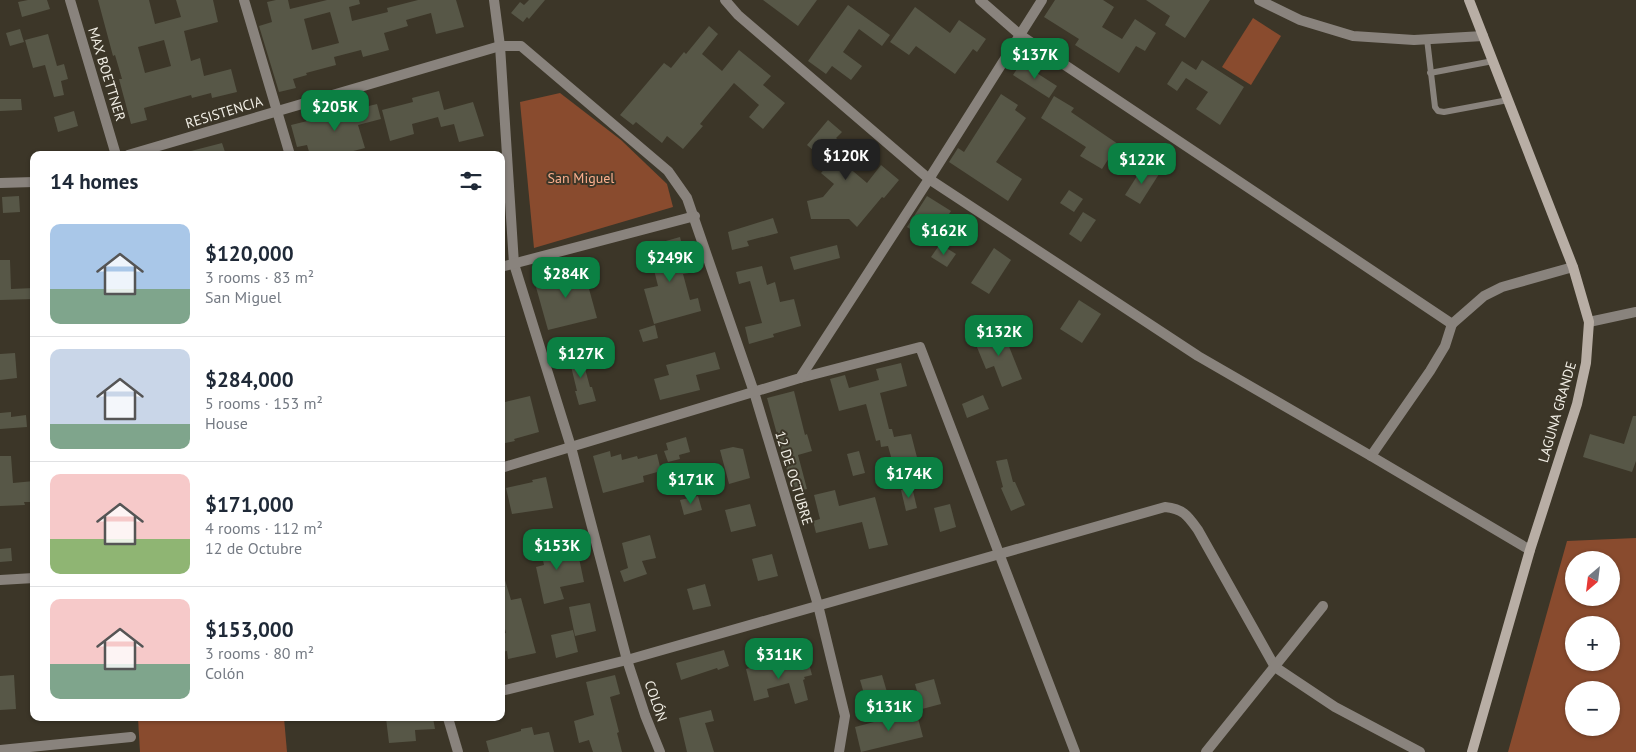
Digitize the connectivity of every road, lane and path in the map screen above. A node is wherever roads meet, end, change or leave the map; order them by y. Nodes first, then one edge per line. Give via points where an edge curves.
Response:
1 (70, 0) edge
2 (244, 0) edge
3 (494, 0) edge
4 (726, 0) edge
5 (980, 0) edge
6 (1042, 0) edge
7 (1259, 0) edge
8 (1469, 0) edge
9 (1020, 35) junction
10 (1483, 36) junction
11 (1427, 39) junction
12 (500, 46) junction
13 (1493, 60) junction
14 (1430, 73) junction
15 (1508, 100) junction
16 (277, 111) junction
17 (115, 151) edge
18 (142, 151) edge
19 (289, 151) edge
20 (929, 179) junction
21 (30, 182) edge
22 (0, 183) edge
23 (694, 216) junction
24 (514, 264) junction
25 (505, 266) edge
26 (1573, 267) junction
27 (1636, 312) edge
28 (1589, 322) junction
29 (1452, 324) junction
30 (800, 378) junction
31 (754, 392) junction
32 (571, 447) junction
33 (1371, 456) junction
34 (505, 467) edge
35 (1530, 550) junction
36 (1000, 554) junction
37 (30, 578) edge
38 (0, 580) edge
39 (818, 605) junction
40 (1323, 606) dead end
41 (627, 660) junction
42 (1275, 667) junction
43 (505, 690) edge
44 (449, 721) edge
45 (131, 737) dead end
46 (0, 750) edge
47 (458, 752) edge
48 (660, 752) edge
49 (839, 752) edge
50 (1075, 752) edge
51 (1206, 752) edge
52 (1420, 752) edge
53 (1472, 752) edge

1 - 17 street, MAX BOETTNER
2 - 16 street
3 - 12 street, COLÓN
4 - 20 street via 738,15
5 - 9 street
6 - 9 street
7 - 11 street via 1300,20 1353,36
8 - 10 main road, LAGUNA GRANDE
9 - 20 street
9 - 29 street
10 - 11 street
10 - 13 main road, LAGUNA GRANDE
11 - 14 lane
12 - 16 street, RESISTENCIA
12 - 23 street, 12 DE OCTUBRE via 521,46 668,171 687,198
12 - 24 street, COLÓN
13 - 14 lane
13 - 15 main road, LAGUNA GRANDE
14 - 15 lane via 1438,111
15 - 26 main road, LAGUNA GRANDE
16 - 18 street, RESISTENCIA
16 - 19 street
20 - 30 street
20 - 33 street via 1198,356
21 - 22 street
23 - 24 street
23 - 31 street, 12 DE OCTUBRE
24 - 25 street
24 - 32 street, COLÓN
26 - 28 main road, LAGUNA GRANDE
26 - 29 street via 1502,287 1484,296
27 - 28 street
28 - 35 main road, LAGUNA GRANDE via 1586,363 1577,404
29 - 33 street via 1445,346
30 - 31 street
30 - 36 street via 920,347
31 - 32 street
31 - 39 street, 12 DE OCTUBRE
32 - 34 street
32 - 41 street, COLÓN
33 - 35 street
35 - 53 main road, LAGUNA GRANDE
36 - 39 street
36 - 42 street via 1165,507 1177,508 1188,515 1198,530
36 - 50 street
37 - 38 street
39 - 41 street
39 - 49 street, 12 DE OCTUBRE via 845,716
40 - 42 street
41 - 43 street
41 - 48 street, COLÓN
42 - 51 street
42 - 52 street via 1335,707
44 - 47 street
45 - 46 street

